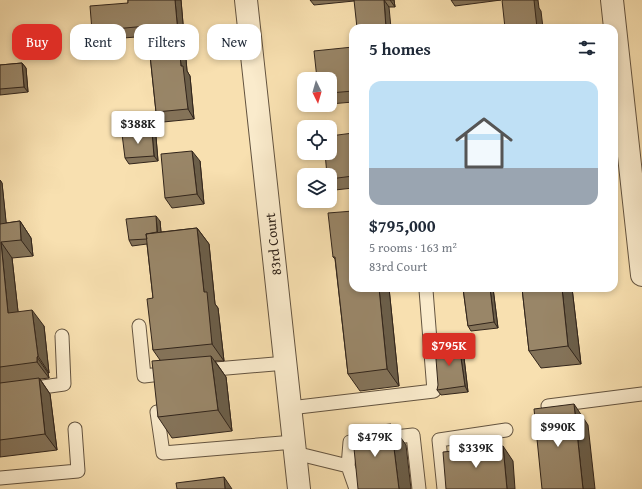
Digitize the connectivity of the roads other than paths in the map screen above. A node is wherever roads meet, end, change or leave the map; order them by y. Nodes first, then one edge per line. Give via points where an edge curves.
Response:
1 (246, 0) edge
2 (612, 0) edge
3 (615, 24) edge
4 (618, 55) edge
5 (642, 275) edge
6 (426, 292) edge
7 (140, 326) dead end
8 (62, 336) dead end
9 (286, 363) junction
10 (0, 393) edge
11 (642, 394) edge
12 (548, 406) edge
13 (290, 408) junction
14 (157, 412) edge
15 (75, 429) dead end
16 (506, 430) dead end
17 (295, 448) junction
18 (348, 466) junction
19 (0, 478) edge
20 (299, 489) edge
21 (356, 489) edge
22 (419, 489) edge
23 (444, 489) edge

1 - 9 street, 83rd Court
2 - 3 street
4 - 5 street
6 - 13 lane via 434,391
7 - 9 lane via 144,376
8 - 10 lane via 64,384
9 - 13 street, 83rd Court
11 - 12 lane
13 - 17 street, 83rd Court
14 - 17 lane via 163,453
15 - 19 lane via 78,471
16 - 23 lane via 439,440
17 - 18 lane
17 - 20 street, 83rd Court
18 - 21 lane
18 - 22 lane via 350,442 413,435

